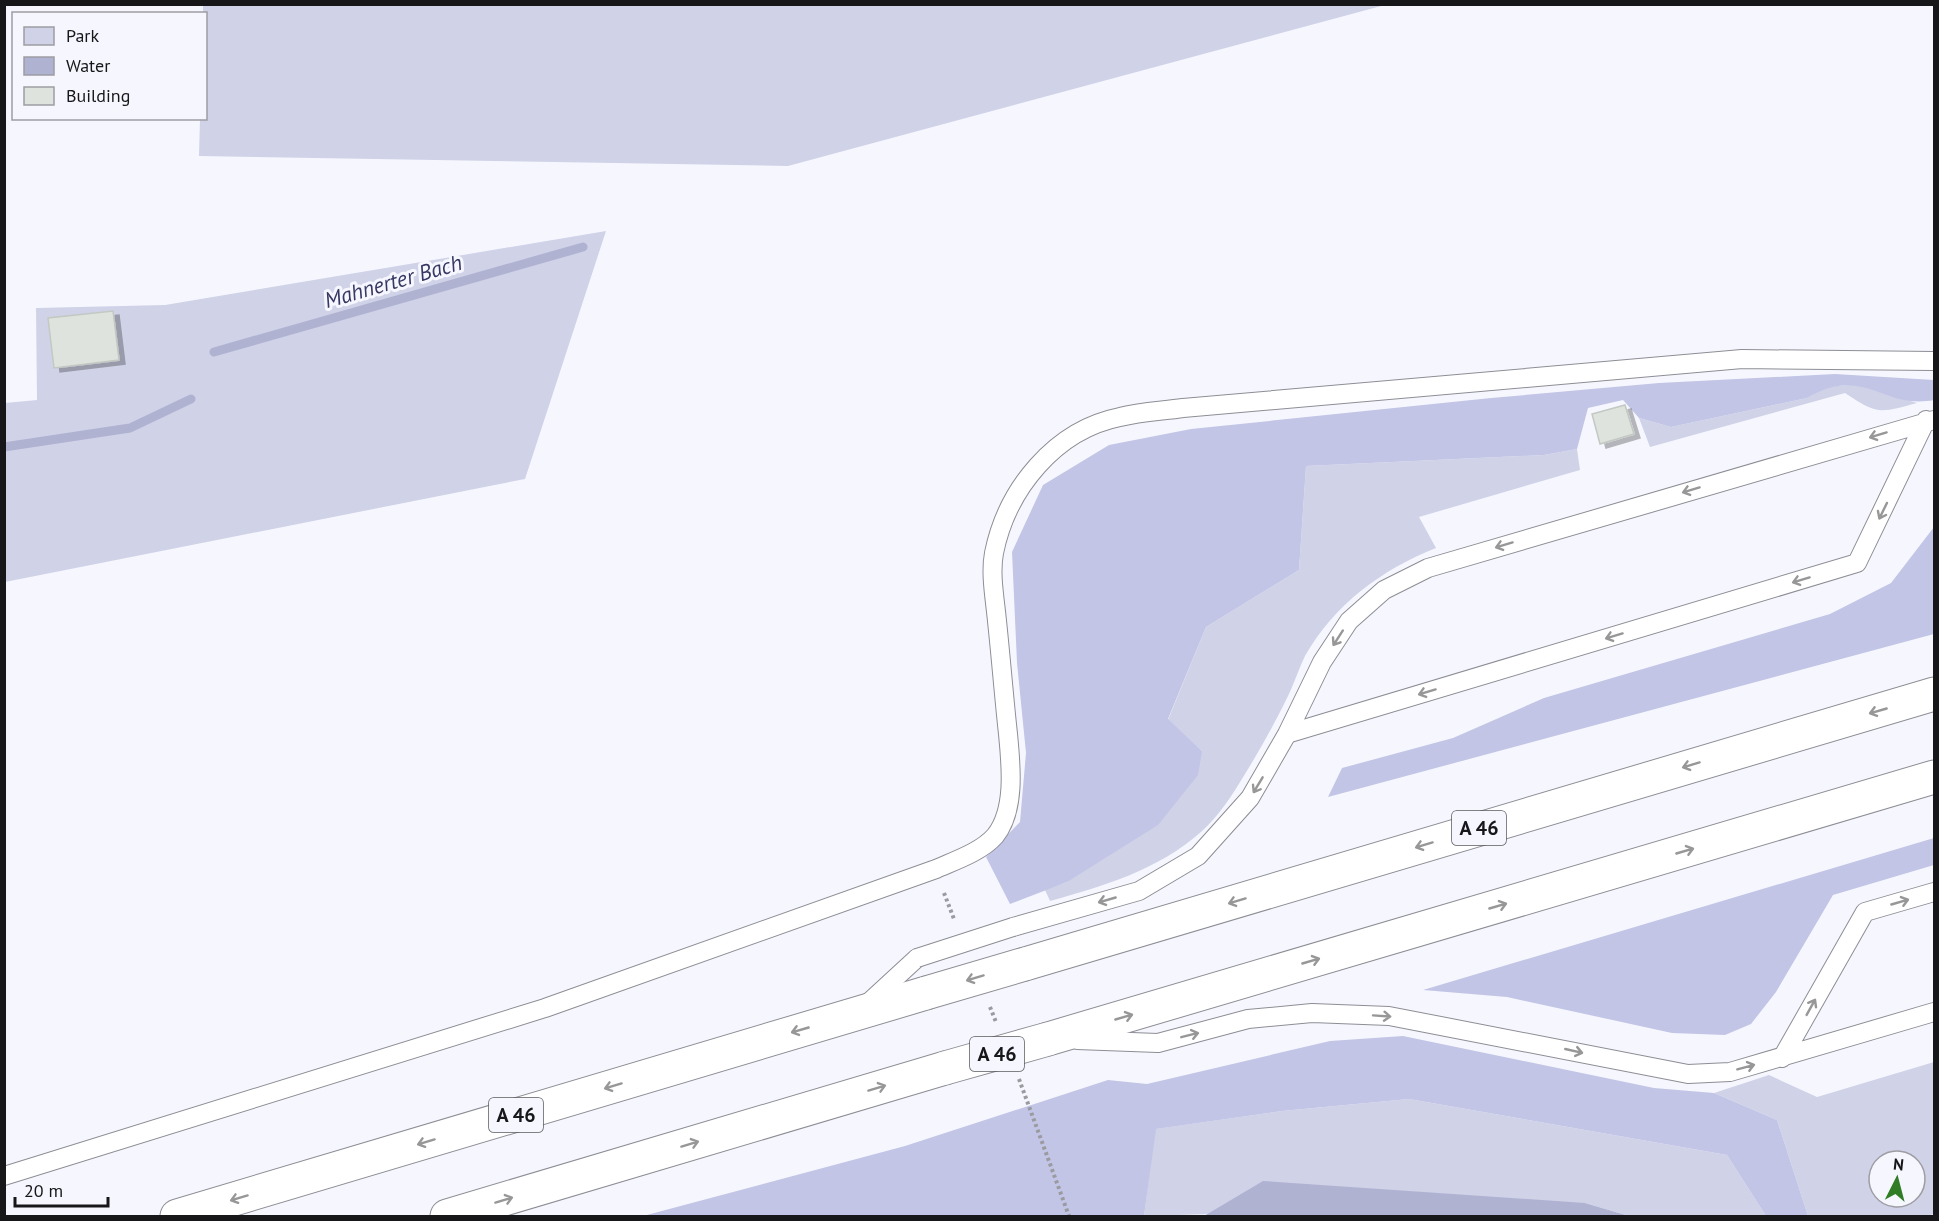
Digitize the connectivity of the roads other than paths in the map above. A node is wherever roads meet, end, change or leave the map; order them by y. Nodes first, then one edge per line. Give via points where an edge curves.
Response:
1 (1935, 361) edge
2 (1930, 420) edge
3 (1935, 694) edge
4 (1287, 734) junction
5 (1935, 777) edge
6 (1935, 892) edge
7 (1935, 1012) edge
8 (856, 1014) junction
9 (1048, 1039) junction
10 (1782, 1058) junction
11 (4, 1176) edge
12 (177, 1216) edge
13 (447, 1216) edge

1 - 11 lane via 1742,359 1183,408 1119,417 1082,430 1048,454 1024,482 1005,515 993,554 1012,772 1008,806 995,836 964,857 936,869 545,1008
2 -> 4 lane via 1428,568 1384,590 1349,621 1323,662
2 -> 4 lane via 1857,563
3 -> 8 highway, A 46, bridge
4 -> 8 lane, bridge via 1250,798 1198,856 1139,891 917,958
9 -> 5 highway, A 46
10 -> 6 lane via 1865,912
7 - 10 lane
8 -> 12 highway, A 46
9 -> 10 lane via 1158,1043 1248,1019 1312,1013 1389,1016 1688,1074 1730,1072
13 -> 9 highway, A 46, bridge

